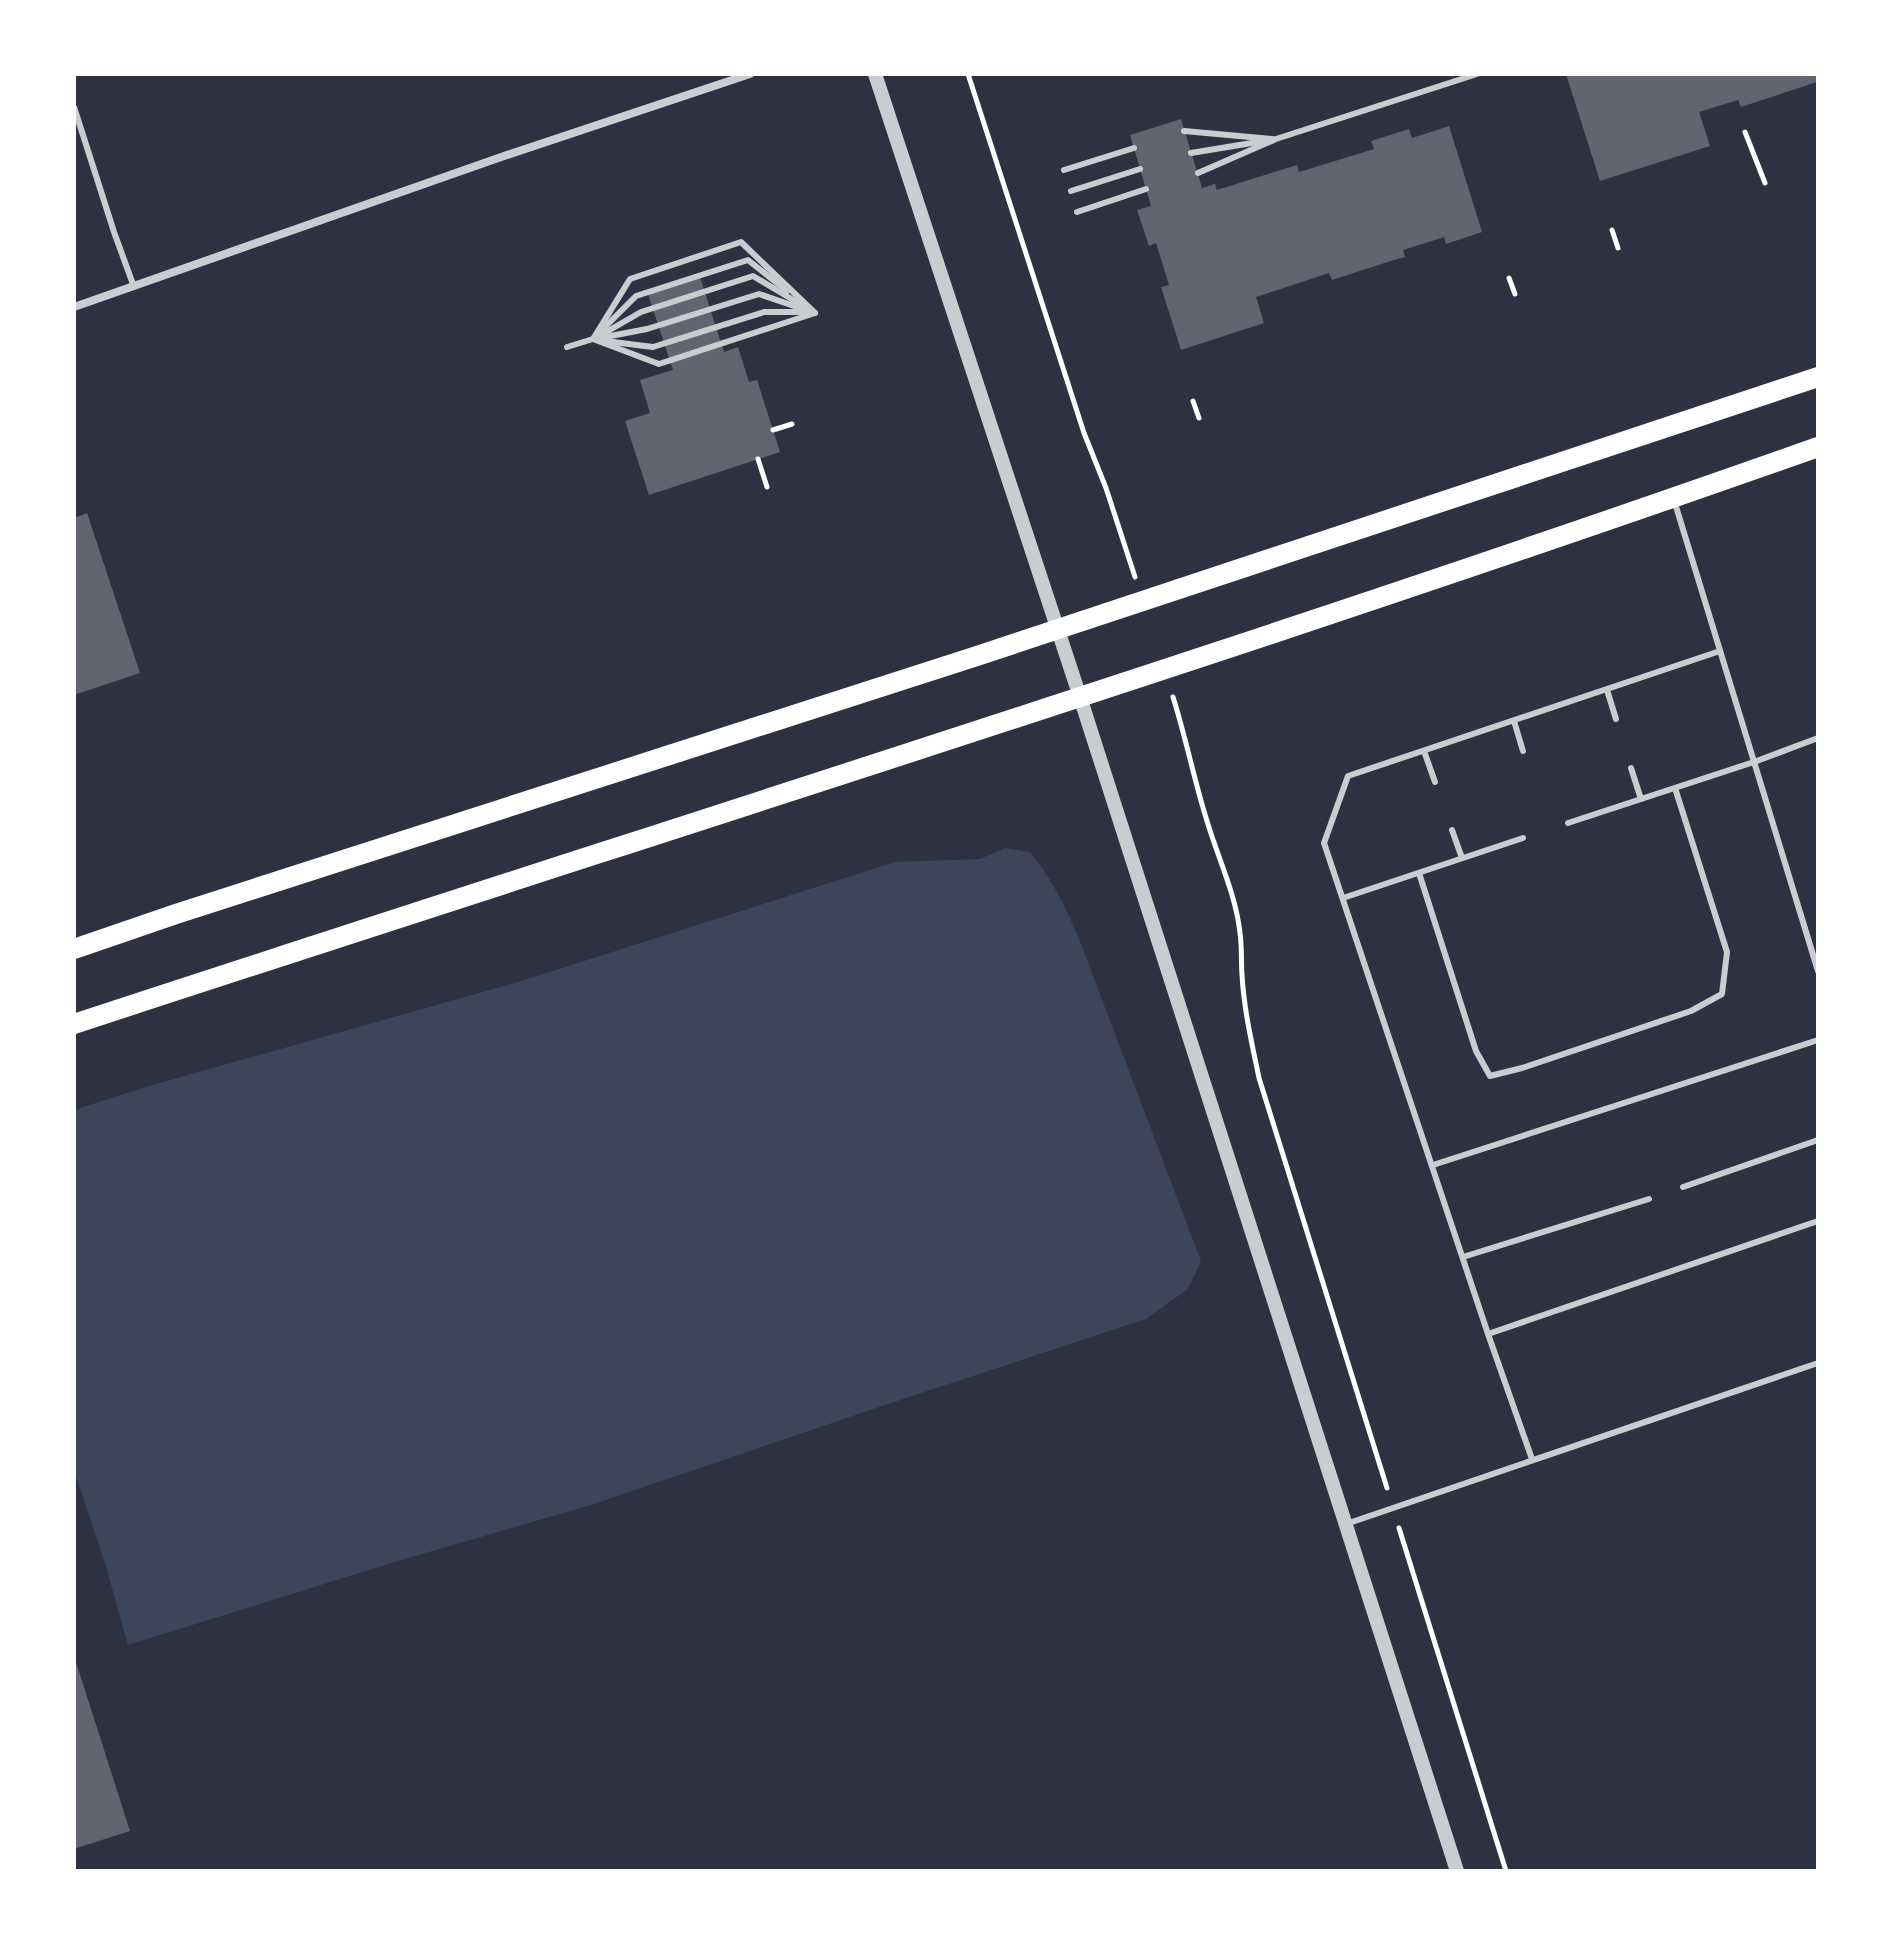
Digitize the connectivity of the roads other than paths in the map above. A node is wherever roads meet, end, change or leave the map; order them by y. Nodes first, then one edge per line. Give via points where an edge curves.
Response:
1 (750, 74) edge
2 (875, 74) edge
3 (1477, 74) edge
4 (74, 107) edge
5 (1184, 131) dead end
6 (1276, 139) junction
7 (1134, 148) dead end
8 (1191, 153) dead end
9 (1140, 169) dead end
10 (1064, 170) dead end
11 (1198, 173) dead end
12 (1146, 189) dead end
13 (1071, 191) dead end
14 (1077, 212) dead end
15 (134, 287) junction
16 (74, 307) edge
17 (815, 313) junction
18 (593, 339) junction
19 (567, 347) dead end
20 (1818, 377) edge
21 (1818, 447) edge
22 (1674, 498) junction
23 (1058, 629) junction
24 (1720, 651) junction
25 (1607, 690) junction
26 (1080, 697) junction
27 (1616, 719) dead end
28 (1514, 721) junction
29 (1817, 740) edge
30 (1424, 751) junction
31 (1523, 751) dead end
32 (1754, 762) junction
33 (1631, 768) dead end
34 (1435, 782) dead end
35 (1675, 788) junction
36 (1641, 799) junction
37 (1568, 823) dead end
38 (1452, 830) dead end
39 (1523, 838) dead end
40 (1462, 858) junction
41 (1419, 873) junction
42 (1343, 898) junction
43 (74, 949) edge
44 (1818, 971) edge
45 (74, 1024) edge
46 (1818, 1040) edge
47 (1818, 1140) edge
48 (1433, 1165) junction
49 (1683, 1187) dead end
50 (1649, 1199) dead end
51 (1818, 1221) edge
52 (1463, 1257) junction
53 (1488, 1334) junction
54 (1818, 1363) edge
55 (1532, 1459) junction
56 (1346, 1524) junction
57 (1457, 1871) edge

1 - 15 street
2 - 23 street
3 - 6 lane
4 - 15 lane
5 - 6 lane
6 - 8 lane
6 - 11 lane
7 - 10 lane
9 - 13 lane
12 - 14 lane
15 - 16 street
17 - 18 lane via 764,312 653,347
17 - 18 lane via 759,294 647,329
17 - 18 lane via 659,364
17 - 18 lane via 753,276 641,312
17 - 18 lane via 748,260 636,296
17 - 18 lane via 741,242 630,279
18 - 19 lane
20 - 23 main road
21 - 22 main road
22 - 24 lane
22 - 26 main road
23 - 26 street
23 - 43 main road
24 - 25 lane
24 - 32 lane
25 - 27 lane
25 - 28 lane
26 - 45 main road
26 - 56 street
28 - 30 lane
28 - 31 lane
29 - 32 lane
30 - 34 lane
30 - 42 lane via 1348,776 1324,843
32 - 35 lane
32 - 44 lane
33 - 36 lane
35 - 36 lane
35 - 41 lane via 1727,952 1722,994 1691,1011 1522,1068 1490,1076 1476,1051
36 - 37 lane
38 - 40 lane
39 - 40 lane
40 - 41 lane
41 - 42 lane
42 - 48 lane
46 - 48 lane
47 - 49 lane
48 - 52 lane
50 - 52 lane
51 - 53 lane
52 - 53 lane
53 - 55 lane
54 - 55 lane
55 - 56 lane
56 - 57 street

